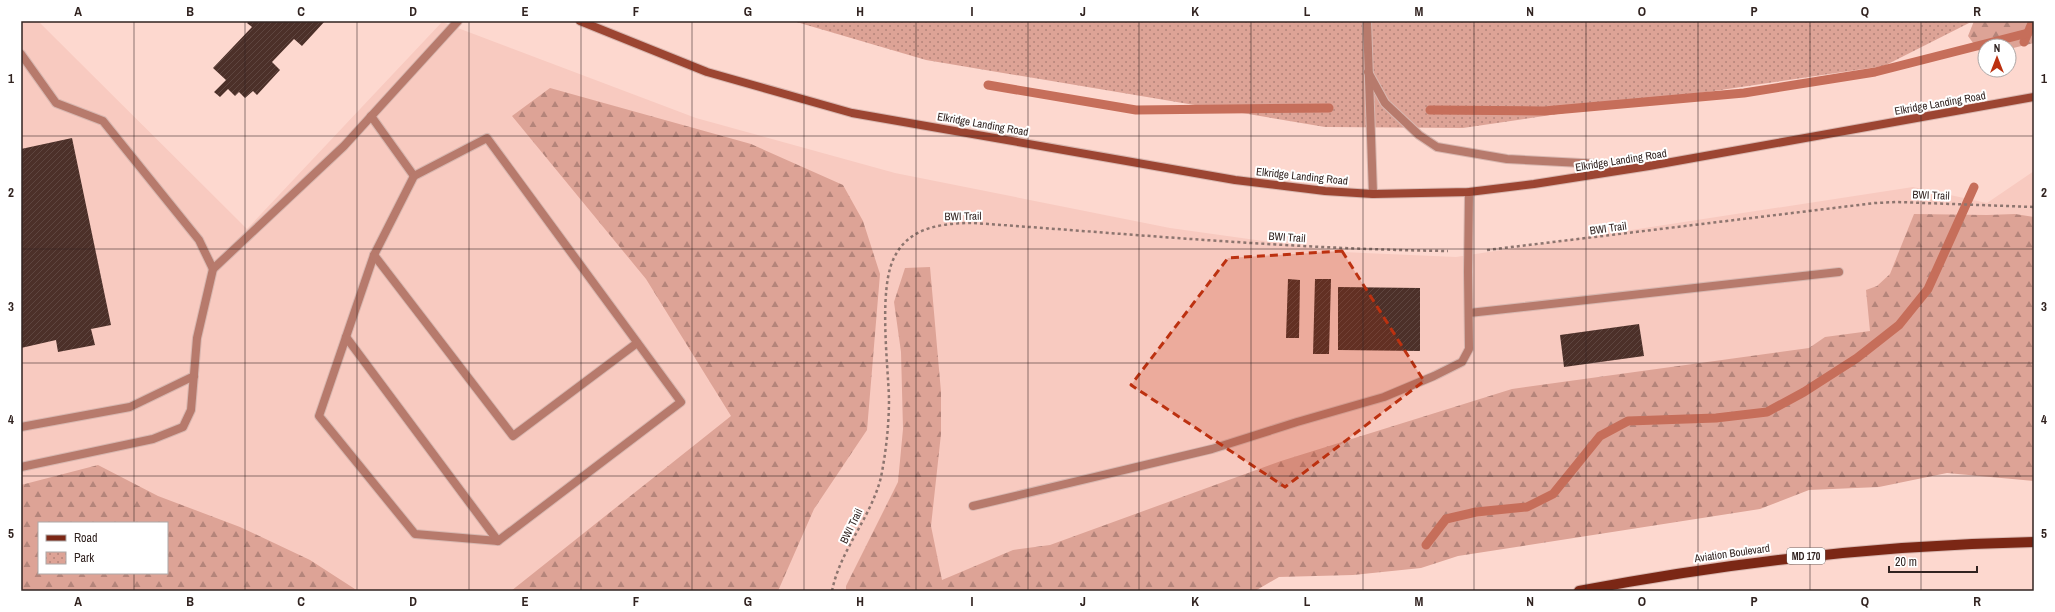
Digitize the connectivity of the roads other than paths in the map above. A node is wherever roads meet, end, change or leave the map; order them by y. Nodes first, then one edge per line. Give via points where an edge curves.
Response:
1 (458, 21) edge
2 (580, 21) edge
3 (1367, 21) edge
4 (21, 54) edge
5 (1368, 72) junction
6 (2034, 97) edge
7 (371, 116) junction
8 (1649, 166) junction
9 (414, 176) junction
10 (1470, 192) junction
11 (1373, 194) junction
12 (374, 255) junction
13 (213, 269) junction
14 (1839, 272) dead end
15 (1469, 313) junction
16 (346, 336) junction
17 (637, 343) junction
18 (194, 376) junction
19 (21, 426) edge
20 (21, 467) edge
21 (973, 506) dead end
22 (498, 541) junction
23 (2034, 542) edge
24 (1579, 591) edge

1 - 7 lane
2 - 11 main road, Elkridge Landing Road via 707,72 852,113 1236,180
3 - 5 lane
4 - 13 lane via 56,103 103,121 199,240
5 - 8 lane via 1385,103 1419,135 1437,147 1506,159
5 - 11 lane
6 - 8 main road, Elkridge Landing Road
7 - 9 lane
7 - 13 lane via 344,146
8 - 10 main road, Elkridge Landing Road
9 - 12 lane
9 - 17 lane via 486,138
10 - 11 main road, Elkridge Landing Road
10 - 15 lane
12 - 16 lane
12 - 17 lane via 513,436
13 - 18 lane via 197,338
14 - 15 lane
15 - 21 lane via 1470,349 1462,362 1384,397 1212,449
16 - 22 lane
16 - 22 lane via 319,416 416,534
17 - 22 lane via 681,402
18 - 19 lane via 130,407
18 - 20 lane via 191,410 183,427 153,440
23 - 24 main road, Aviation Boulevard / MD 170 via 1946,545 1797,557 1712,568

